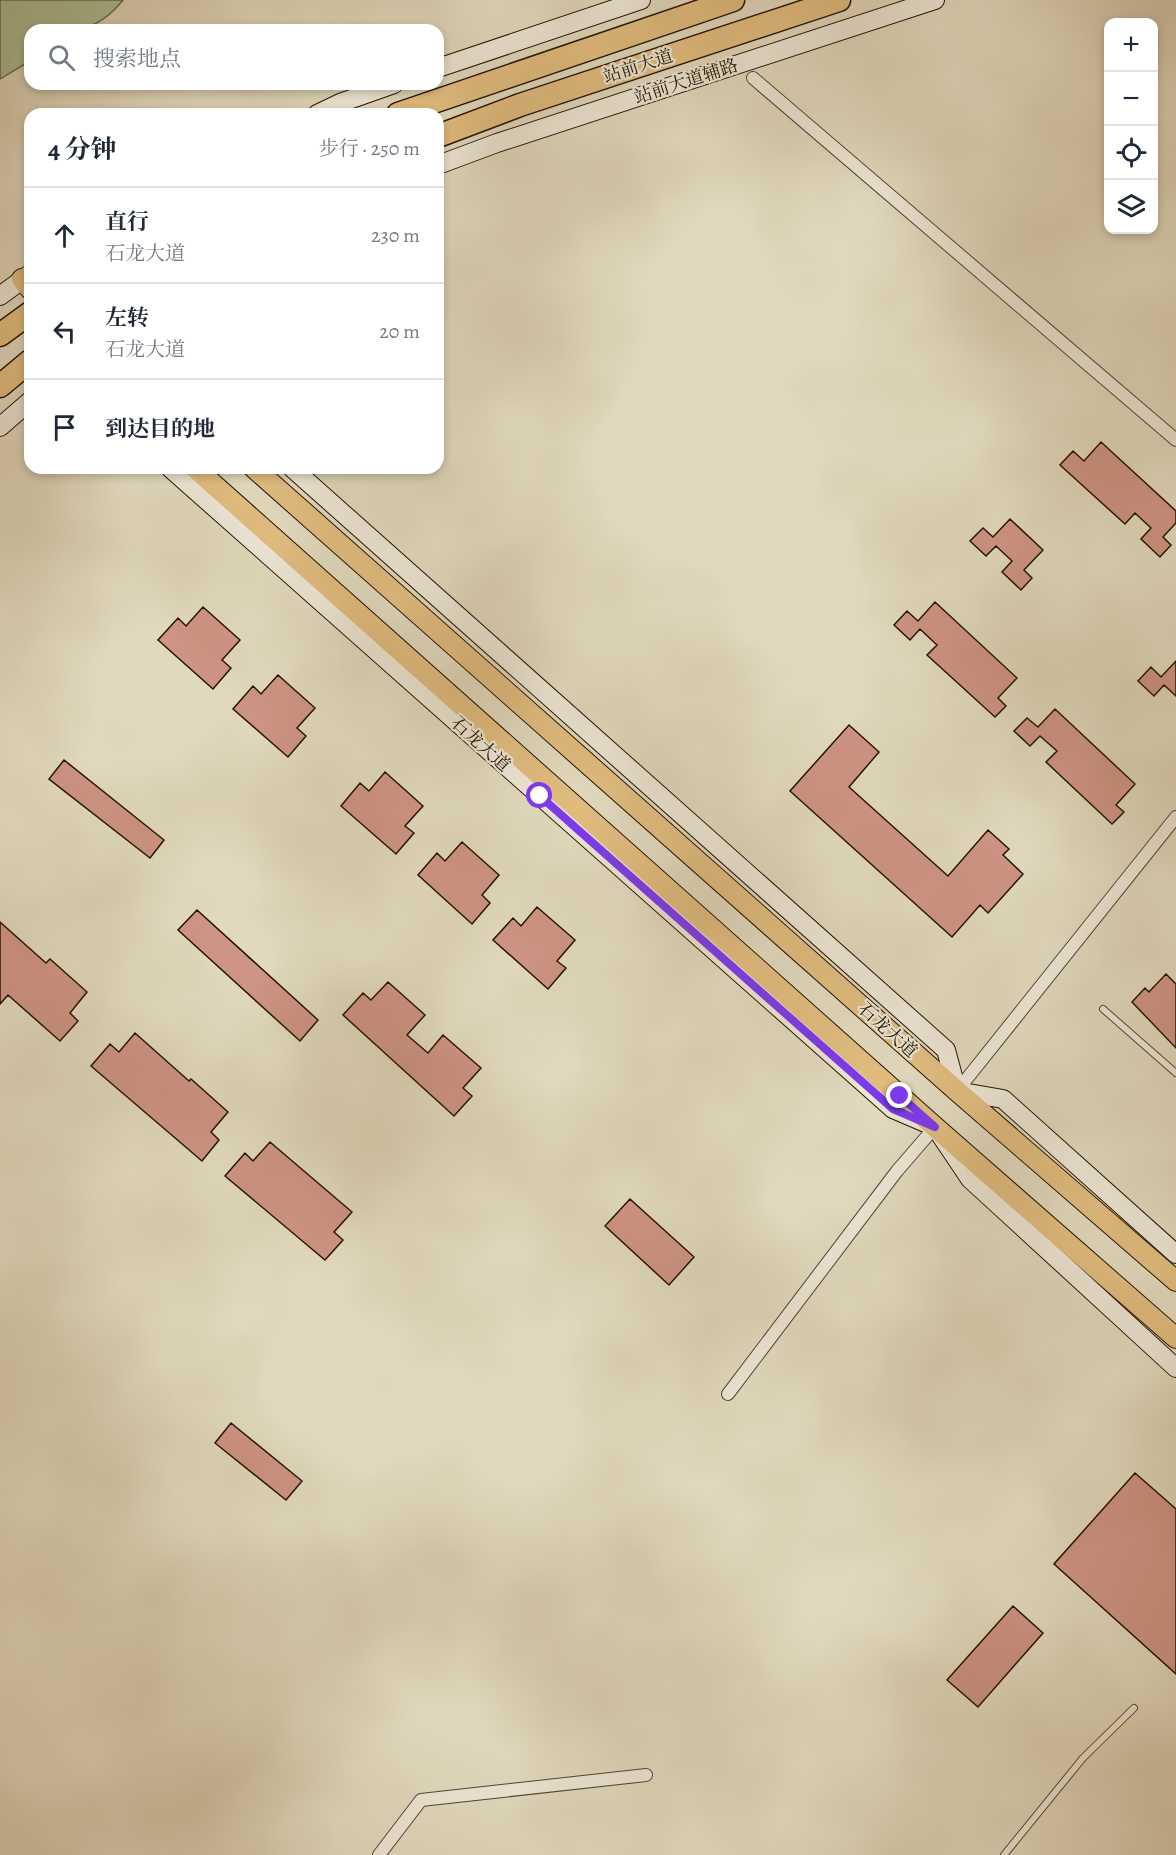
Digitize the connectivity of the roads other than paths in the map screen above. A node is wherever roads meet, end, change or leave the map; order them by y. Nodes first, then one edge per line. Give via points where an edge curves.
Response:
1 (640, 0) edge
2 (733, 0) edge
3 (839, 0) edge
4 (935, 0) edge
5 (444, 66) edge
6 (753, 78) dead end
7 (377, 90) edge
8 (330, 108) edge
9 (416, 108) edge
10 (444, 134) edge
11 (444, 163) edge
12 (24, 282) edge
13 (0, 296) edge
14 (24, 317) edge
15 (0, 335) edge
16 (24, 366) edge
17 (0, 386) edge
18 (24, 406) edge
19 (0, 428) edge
20 (1176, 440) edge
21 (177, 474) edge
22 (202, 474) edge
23 (261, 474) edge
24 (299, 474) edge
25 (1176, 818) edge
26 (1103, 1009) dead end
27 (1176, 1073) edge
28 (957, 1091) junction
29 (935, 1127) junction
30 (1176, 1254) edge
31 (1176, 1281) edge
32 (1176, 1338) edge
33 (1176, 1368) edge
34 (728, 1394) dead end
35 (1134, 1708) dead end
36 (646, 1775) dead end
37 (379, 1855) edge
38 (1004, 1855) edge

1 - 5 street
2 - 9 highway, 站前大道
3 - 10 highway, 站前大道
4 - 11 street, 站前大道辅路
6 - 20 street
7 - 8 street
12 - 13 street
14 - 15 highway
16 - 17 highway
18 - 19 street
21 - 29 street, 石龙大道 via 893,1109
22 - 29 main road, 石龙大道
23 - 28 main road, 石龙大道
24 - 28 street, 石龙大道 via 946,1050
25 - 28 street
26 - 27 lane
28 - 30 street via 1003,1099
28 - 31 main road, 石龙大道
29 - 32 main road, 石龙大道
29 - 33 street, 石龙大道 via 970,1179
29 - 34 street via 897,1171
35 - 38 lane via 1083,1758
36 - 37 street via 421,1800

